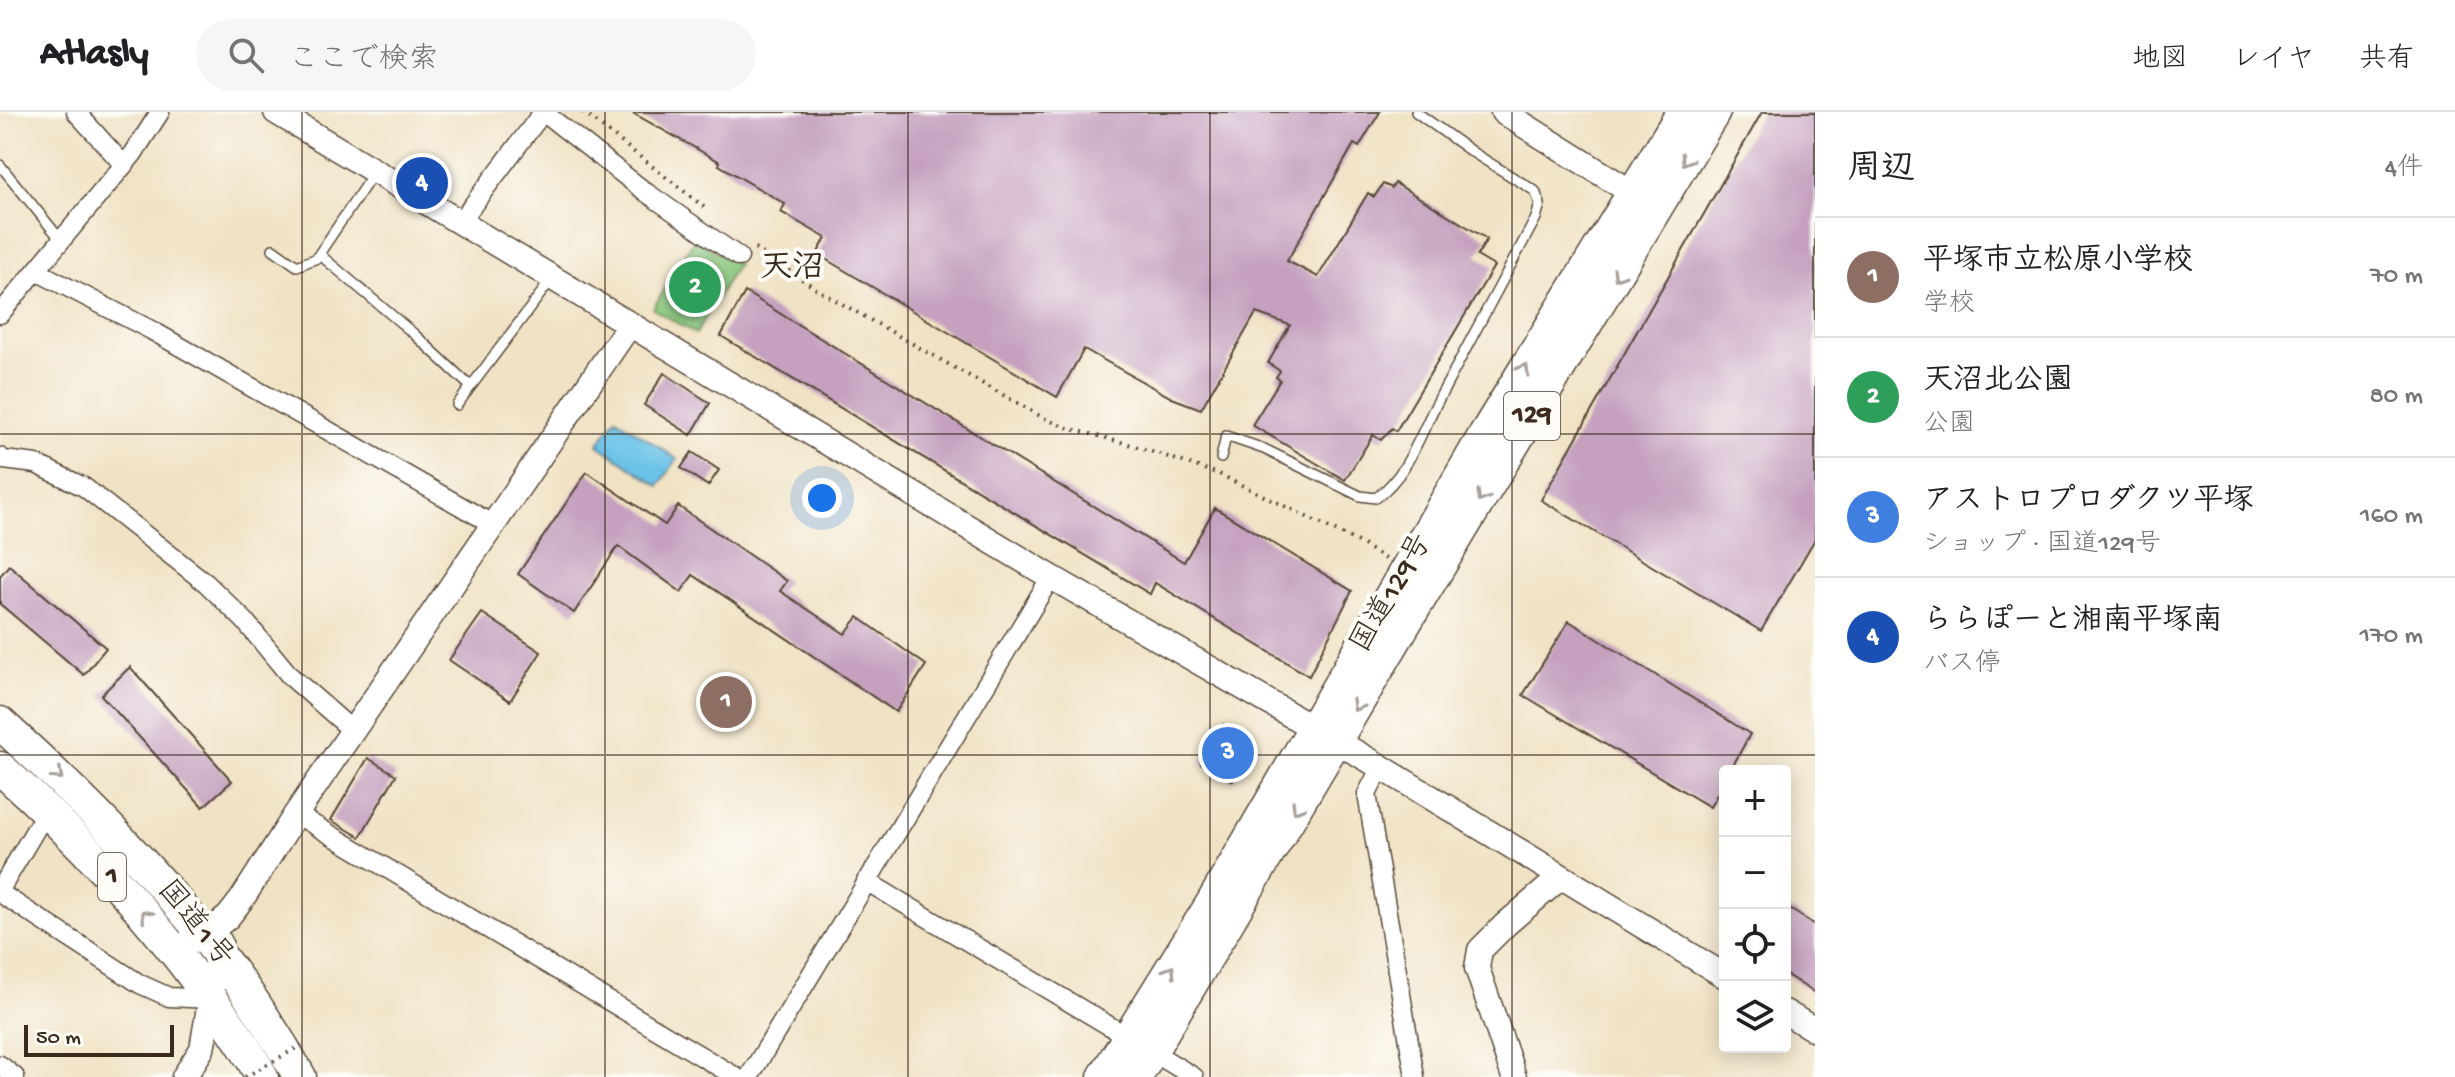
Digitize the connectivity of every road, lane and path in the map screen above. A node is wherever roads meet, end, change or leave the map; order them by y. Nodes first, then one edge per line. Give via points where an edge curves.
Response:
1 (76, 112) edge
2 (160, 112) edge
3 (276, 112) edge
4 (543, 112) edge
5 (583, 112) edge
6 (1416, 112) edge
7 (1503, 112) edge
8 (1683, 112) edge
9 (1714, 112) edge
10 (123, 164) junction
11 (0, 165) edge
12 (375, 171) junction
13 (1645, 200) junction
14 (707, 210) dead end
15 (460, 222) junction
16 (61, 240) junction
17 (273, 249) dead end
18 (743, 250) joint
19 (322, 256) junction
20 (36, 271) junction
21 (553, 277) junction
22 (3, 306) edge
23 (630, 324) junction
24 (469, 385) junction
25 (457, 405) dead end
26 (0, 457) edge
27 (1221, 458) dead end
28 (494, 525) junction
29 (1389, 562) dead end
30 (1051, 577) junction
31 (0, 723) edge
32 (354, 732) junction
33 (1326, 735) junction
34 (1381, 767) junction
35 (0, 768) edge
36 (47, 810) junction
37 (296, 814) junction
38 (1561, 877) junction
39 (866, 881) junction
40 (0, 892) edge
41 (217, 934) junction
42 (173, 947) junction
43 (1719, 972) edge
44 (228, 1011) junction
45 (1791, 1016) edge
46 (1815, 1030) edge
47 (302, 1045) dead end
48 (1138, 1055) edge
49 (0, 1065) edge
50 (15, 1077) edge
51 (184, 1077) edge
52 (245, 1077) edge
53 (262, 1077) edge
54 (300, 1077) edge
55 (736, 1077) edge
56 (749, 1077) edge
57 (1104, 1077) edge
58 (1194, 1077) edge
59 (1415, 1077) edge
60 (1514, 1077) edge

1 - 10 street
2 - 10 street
3 - 12 street
4 - 15 street
4 - 18 street via 647,193
5 - 14 path
6 - 27 lane via 1535,191 1540,204 1410,460 1376,498 1360,496 1226,436
7 - 13 street
8 - 13 highway, 国道129号 / 129
9 -> 13 highway, 国道129号 / 129
10 - 16 street
11 - 16 lane
12 - 15 street
12 - 19 lane
13 - 33 highway, 国道129号 / 129 via 1484,436
15 - 21 street
16 - 20 street
17 - 19 lane via 297,266
18 - 29 path via 1042,417 1219,474
19 - 24 lane
20 - 22 street
20 - 28 street
21 - 23 street
21 - 24 lane
23 - 28 street
23 - 30 street
24 - 25 lane
26 - 32 street via 36,464 84,487 206,583 290,676
28 - 32 street
30 - 33 street
30 - 39 street
31 -> 41 highway, 国道1号 / 1
32 - 37 street
33 - 34 street
33 - 48 highway, 国道129号 / 129
34 - 38 street
34 - 59 street via 1367,794
35 - 36 highway, 国道1号 / 1
36 - 40 street
42 -> 36 highway, 国道1号 / 1
37 - 41 street
37 - 55 street
38 - 43 street
38 - 60 street via 1480,950 1477,968
39 - 48 street
39 - 56 street
40 - 44 street via 140,984
41 - 42 street
41 - 44 highway, 国道1号 / 1
41 - 44 street
42 - 44 highway, 国道1号 / 1
44 - 51 street
44 - 53 highway, 国道1号 / 1
44 - 54 highway, 国道1号 / 1
45 - 46 street
47 - 52 path, bridge
48 - 57 highway, 国道129号 / 129
48 - 58 street
49 - 50 street

